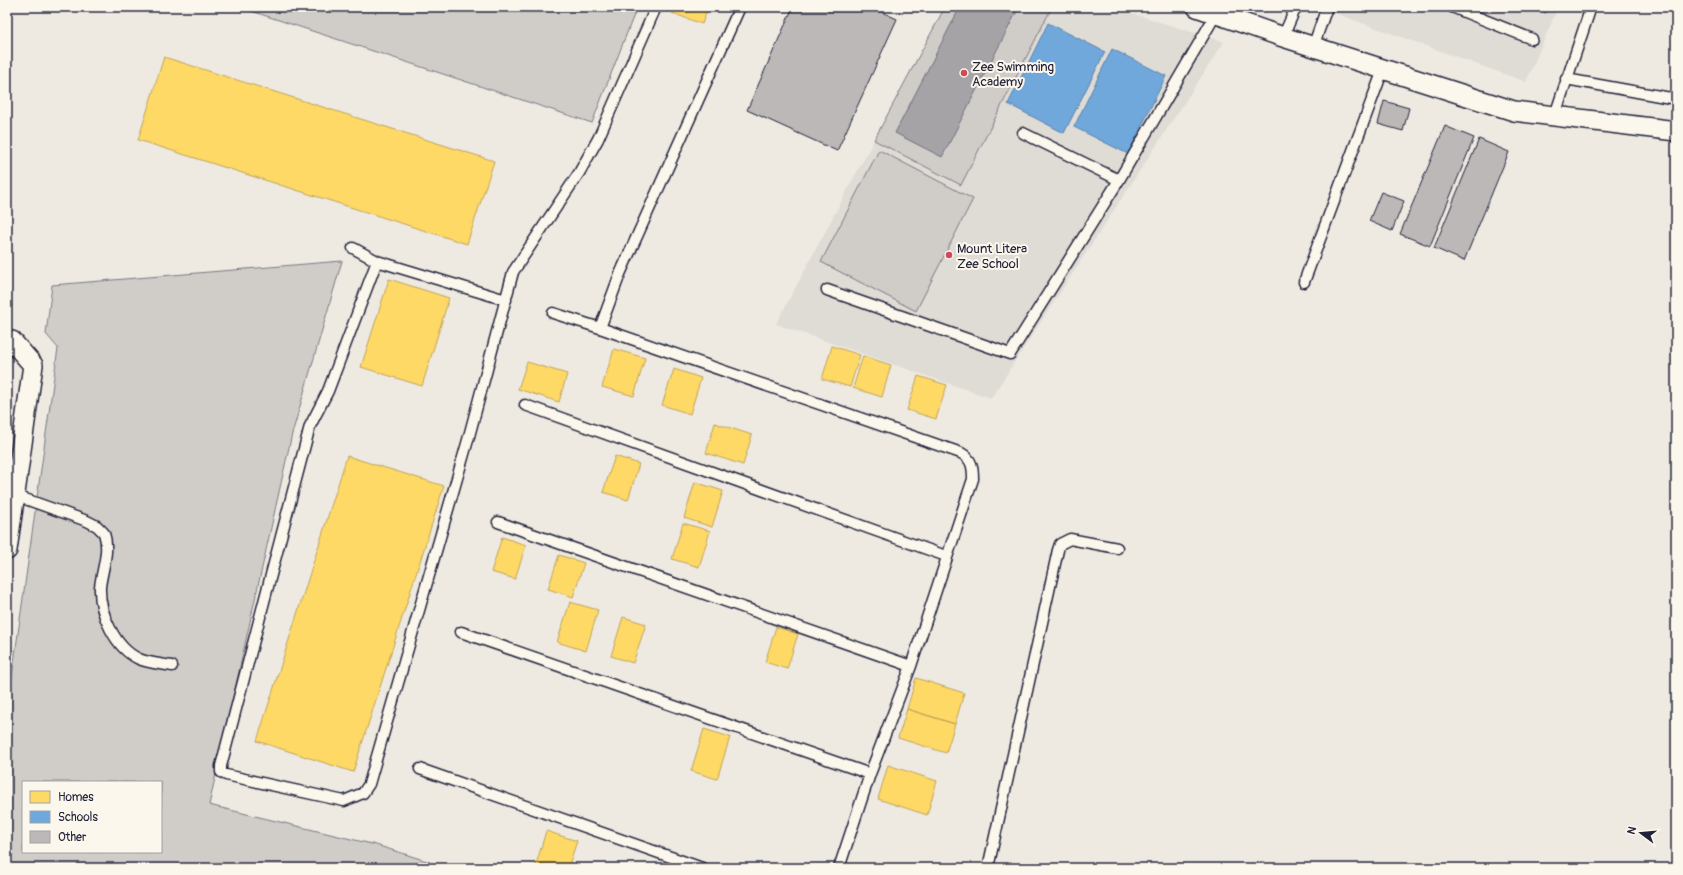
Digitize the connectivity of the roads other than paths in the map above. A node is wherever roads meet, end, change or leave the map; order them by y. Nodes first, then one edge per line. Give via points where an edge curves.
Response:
1 (656, 7) edge
2 (740, 7) edge
3 (1197, 7) edge
4 (1296, 7) edge
5 (1327, 7) edge
6 (1452, 7) edge
7 (1590, 7) edge
8 (1216, 14) junction
9 (1283, 37) junction
10 (1532, 39) dead end
11 (1313, 47) junction
12 (1383, 70) junction
13 (1566, 79) junction
14 (1676, 99) edge
15 (1555, 115) junction
16 (1676, 131) edge
17 (1023, 133) dead end
18 (1118, 180) junction
19 (353, 248) dead end
20 (377, 261) junction
21 (1304, 282) dead end
22 (827, 290) dead end
23 (506, 300) junction
24 (553, 313) dead end
25 (600, 328) junction
26 (7, 340) edge
27 (525, 405) dead end
28 (11, 502) edge
29 (498, 522) dead end
30 (1117, 548) dead end
31 (7, 550) edge
32 (946, 556) junction
33 (461, 632) dead end
34 (172, 666) dead end
35 (911, 666) junction
36 (420, 769) dead end
37 (870, 774) junction
38 (702, 868) edge
39 (839, 868) edge
40 (988, 868) edge

1 - 23 lane via 598,139 579,173 513,272
2 - 25 lane via 620,274
3 - 8 street
4 - 9 lane
5 - 11 lane
6 - 10 lane
7 - 13 lane
8 - 9 street
8 - 18 lane
9 - 11 street
11 - 12 street
12 - 15 street via 1514,111
12 - 21 lane
13 - 14 lane
13 - 15 lane
15 - 16 street
17 - 18 lane
18 - 22 lane via 1010,354
19 - 20 lane
20 - 23 lane
20 - 23 lane via 328,391 310,426 221,766 221,772 226,775 344,801 363,793 369,784
24 - 25 lane
25 - 32 lane via 968,457 973,467 973,479
26 - 28 street via 12,341 32,365
27 - 32 lane
28 - 31 street
28 - 34 lane via 87,521 104,533 106,548 100,588 101,608 105,620 122,646 139,659
29 - 35 lane
30 - 40 lane via 1070,539 1060,544
32 - 35 lane
33 - 37 lane
35 - 37 lane
36 - 38 lane
37 - 39 lane

